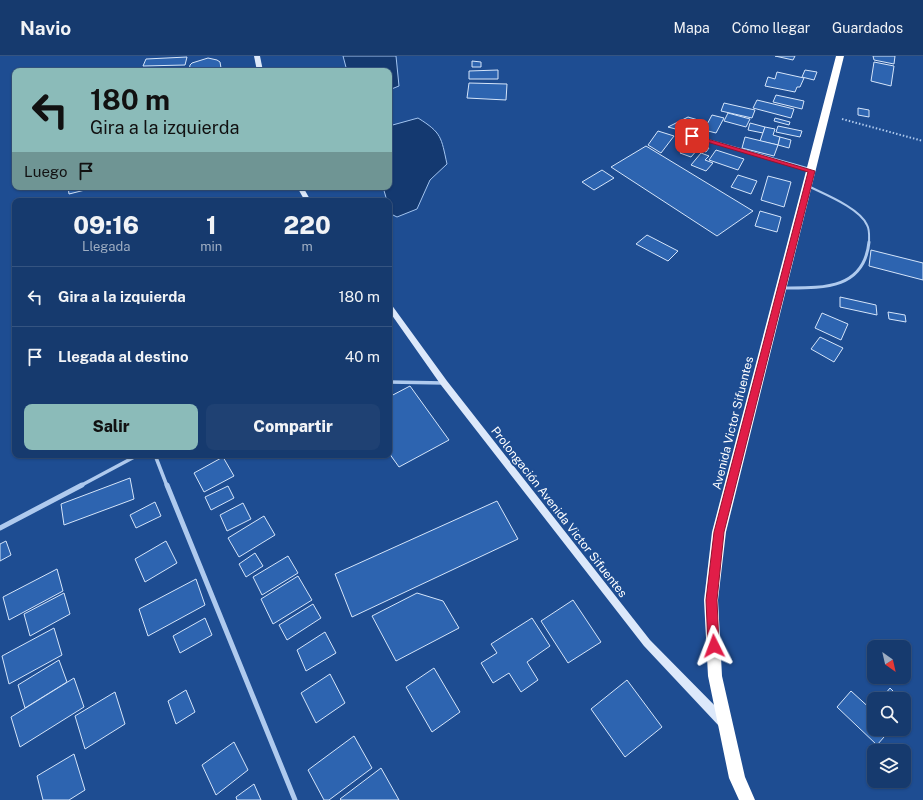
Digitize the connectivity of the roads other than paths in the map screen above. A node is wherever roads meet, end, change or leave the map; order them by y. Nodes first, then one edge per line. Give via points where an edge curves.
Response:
1 (256, 56) edge
2 (840, 56) edge
3 (259, 68) edge
4 (692, 136) dead end
5 (812, 171) junction
6 (808, 186) junction
7 (782, 288) junction
8 (392, 310) edge
9 (392, 382) edge
10 (444, 384) junction
11 (132, 458) edge
12 (156, 458) edge
13 (0, 528) edge
14 (724, 723) junction
15 (295, 800) edge
16 (747, 800) edge

1 - 3 street
2 - 5 highway, Avenida Victor Sifuentes
4 - 5 street
5 - 6 highway, Avenida Victor Sifuentes
6 - 7 highway, Avenida Victor Sifuentes
6 - 7 lane via 839,202 867,224 869,236 865,263 860,272 843,282 818,288
7 - 14 highway, Avenida Victor Sifuentes via 719,532 712,600 715,676
8 - 10 street, Prolongación Avenida Victor Sifuentes
9 - 10 street
10 - 14 street, Prolongación Avenida Victor Sifuentes via 647,643
11 - 13 street
12 - 15 street
14 - 16 highway, Avenida Victor Sifuentes via 737,778

